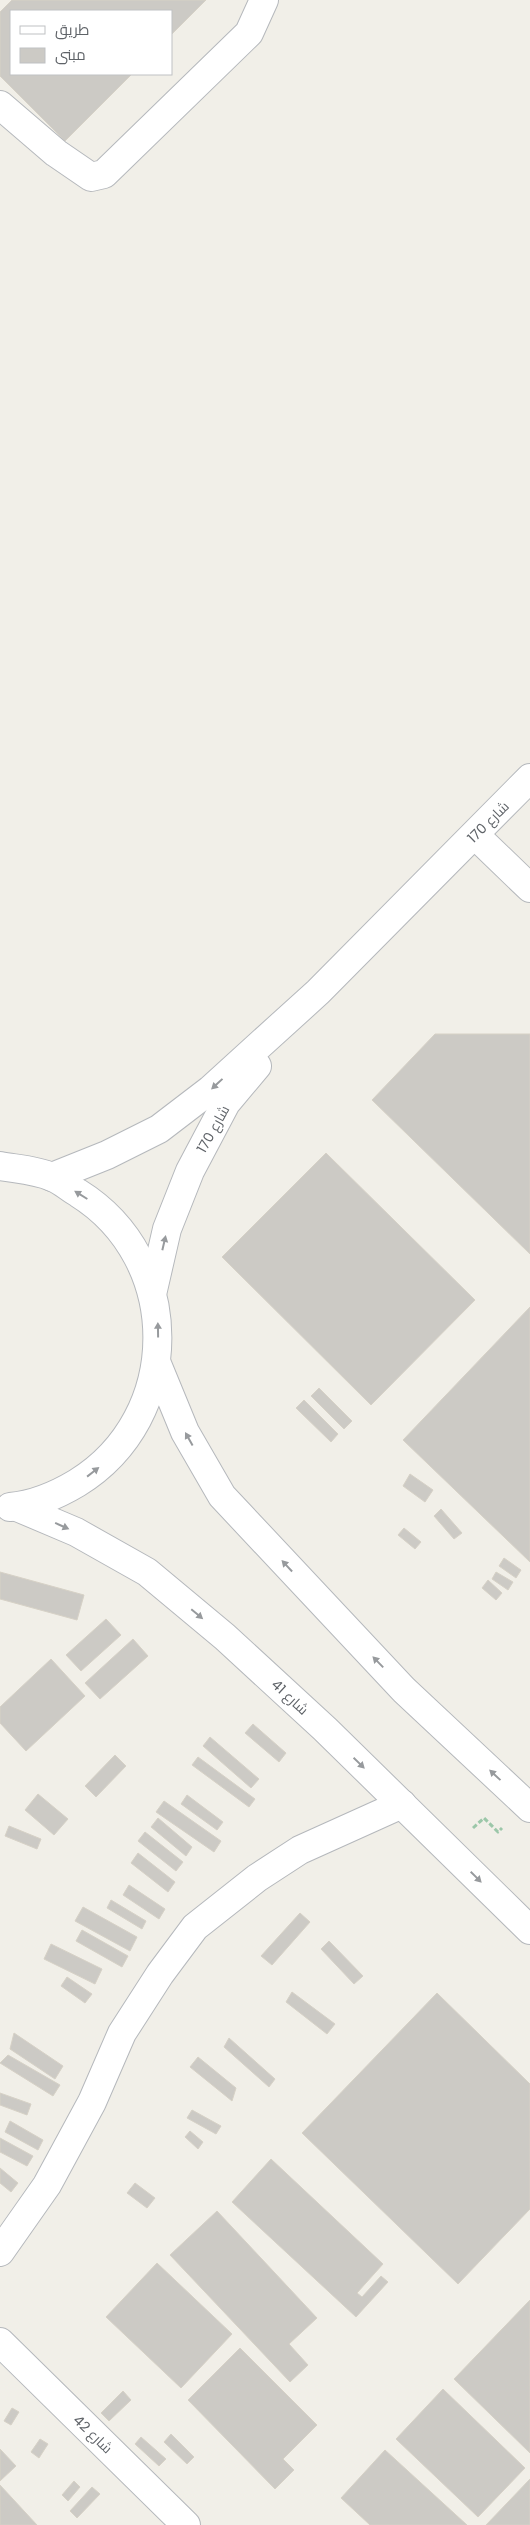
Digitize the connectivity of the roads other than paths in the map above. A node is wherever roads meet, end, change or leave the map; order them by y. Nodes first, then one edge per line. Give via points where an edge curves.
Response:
1 (264, 0) edge
2 (0, 105) edge
3 (530, 778) edge
4 (475, 835) junction
5 (530, 888) edge
6 (318, 992) junction
7 (0, 1166) edge
8 (52, 1177) junction
9 (152, 1290) junction
10 (157, 1364) junction
11 (9, 1508) edge
12 (402, 1804) junction
13 (528, 1806) edge
14 (530, 1930) edge
15 (0, 2252) edge
16 (0, 2342) edge
17 (186, 2525) edge

1 - 2 street via 249,32 104,174 91,177 56,153
3 - 4 street, شارع 170
4 - 5 street
4 - 6 street, شارع 170
6 -> 8 street, شارع 170 via 210,1090 159,1130
9 -> 6 street, شارع 170 via 167,1229 190,1171 226,1103
7 - 8 street
9 -> 8 street via 125,1236 96,1204
10 -> 9 street via 158,1327
11 -> 10 street via 58,1495 94,1472 124,1442 145,1405
13 -> 10 street via 404,1690 222,1496 185,1432
11 -> 12 street, شارع 41 via 76,1532 147,1572 225,1637
12 -> 14 street, شارع 41
12 - 15 street via 300,1850 257,1878 195,1927 122,2033 92,2102 47,2185
16 - 17 street, شارع 42

